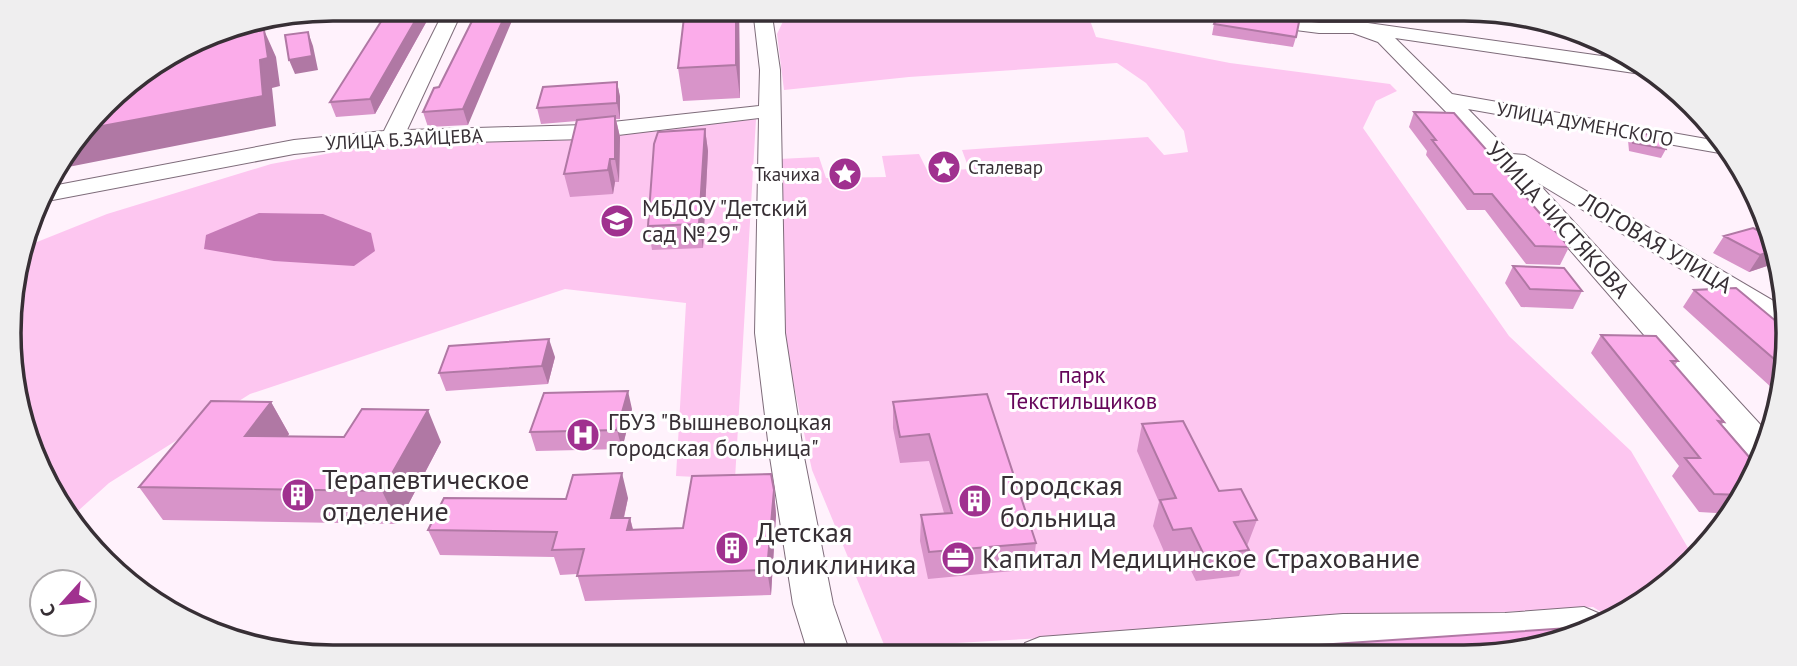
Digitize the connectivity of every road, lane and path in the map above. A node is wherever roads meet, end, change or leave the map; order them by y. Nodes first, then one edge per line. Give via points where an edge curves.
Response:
1 (448, 21) edge
2 (764, 21) edge
3 (1264, 21) edge
4 (1360, 21) edge
5 (1352, 27) junction
6 (1624, 66) edge
7 (1445, 99) junction
8 (768, 111) junction
9 (392, 137) junction
10 (1492, 146) junction
11 (1715, 147) edge
12 (54, 193) edge
13 (1775, 314) edge
14 (1756, 441) edge
15 (1561, 629) edge
16 (826, 645) edge
17 (1179, 645) edge

1 - 9 street
2 - 8 street via 770,70
3 - 5 street
4 - 5 street
5 - 6 street
5 - 7 street, УЛИЦА ЧИСТЯКОВА via 1385,38
7 - 10 street, УЛИЦА ЧИСТЯКОВА
7 - 11 street, УЛИЦА ДУМЕНСКОГО
8 - 9 street, УЛИЦА Б.ЗАЙЦЕВА via 585,132
8 - 16 street via 770,333 813,604
9 - 12 street, УЛИЦА Б.ЗАЙЦЕВА via 294,147
10 - 13 street, ЛОГОВАЯ УЛИЦА
10 - 14 street, УЛИЦА ЧИСТЯКОВА
15 - 17 street via 1343,632

